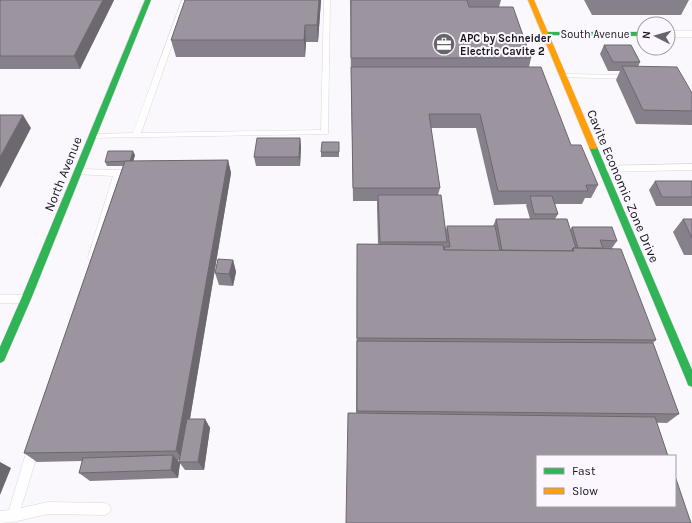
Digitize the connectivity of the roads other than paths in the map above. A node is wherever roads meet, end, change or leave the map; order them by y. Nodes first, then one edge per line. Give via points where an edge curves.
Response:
1 (148, 0) edge
2 (185, 0) edge
3 (327, 0) edge
4 (531, 0) edge
5 (545, 34) junction
6 (636, 34) edge
7 (676, 34) edge
8 (692, 34) edge
9 (563, 76) junction
10 (634, 77) edge
11 (136, 135) junction
12 (93, 136) junction
13 (692, 167) edge
14 (602, 169) junction
15 (78, 172) junction
16 (134, 172) edge
17 (118, 173) junction
18 (90, 264) edge
19 (0, 299) edge
20 (26, 299) junction
21 (0, 358) edge
22 (692, 382) edge
23 (36, 440) edge
24 (105, 509) dead end
25 (13, 516) junction
26 (0, 517) edge

1 - 12 street, North Avenue
2 - 11 lane
3 - 11 lane via 325,132
4 - 5 street, Cavite Economic Zone Drive
5 - 6 street, South Avenue
5 - 9 street, Cavite Economic Zone Drive
7 - 8 street
9 - 10 lane
9 - 14 street, Cavite Economic Zone Drive
11 - 12 lane
12 - 15 street, North Avenue
13 - 14 lane
14 - 22 street, Cavite Economic Zone Drive
15 - 17 lane
15 - 20 street, North Avenue
16 - 17 lane
17 - 18 lane
19 - 20 lane
20 - 21 street, North Avenue
23 - 25 lane
24 - 25 lane via 48,508
25 - 26 lane

